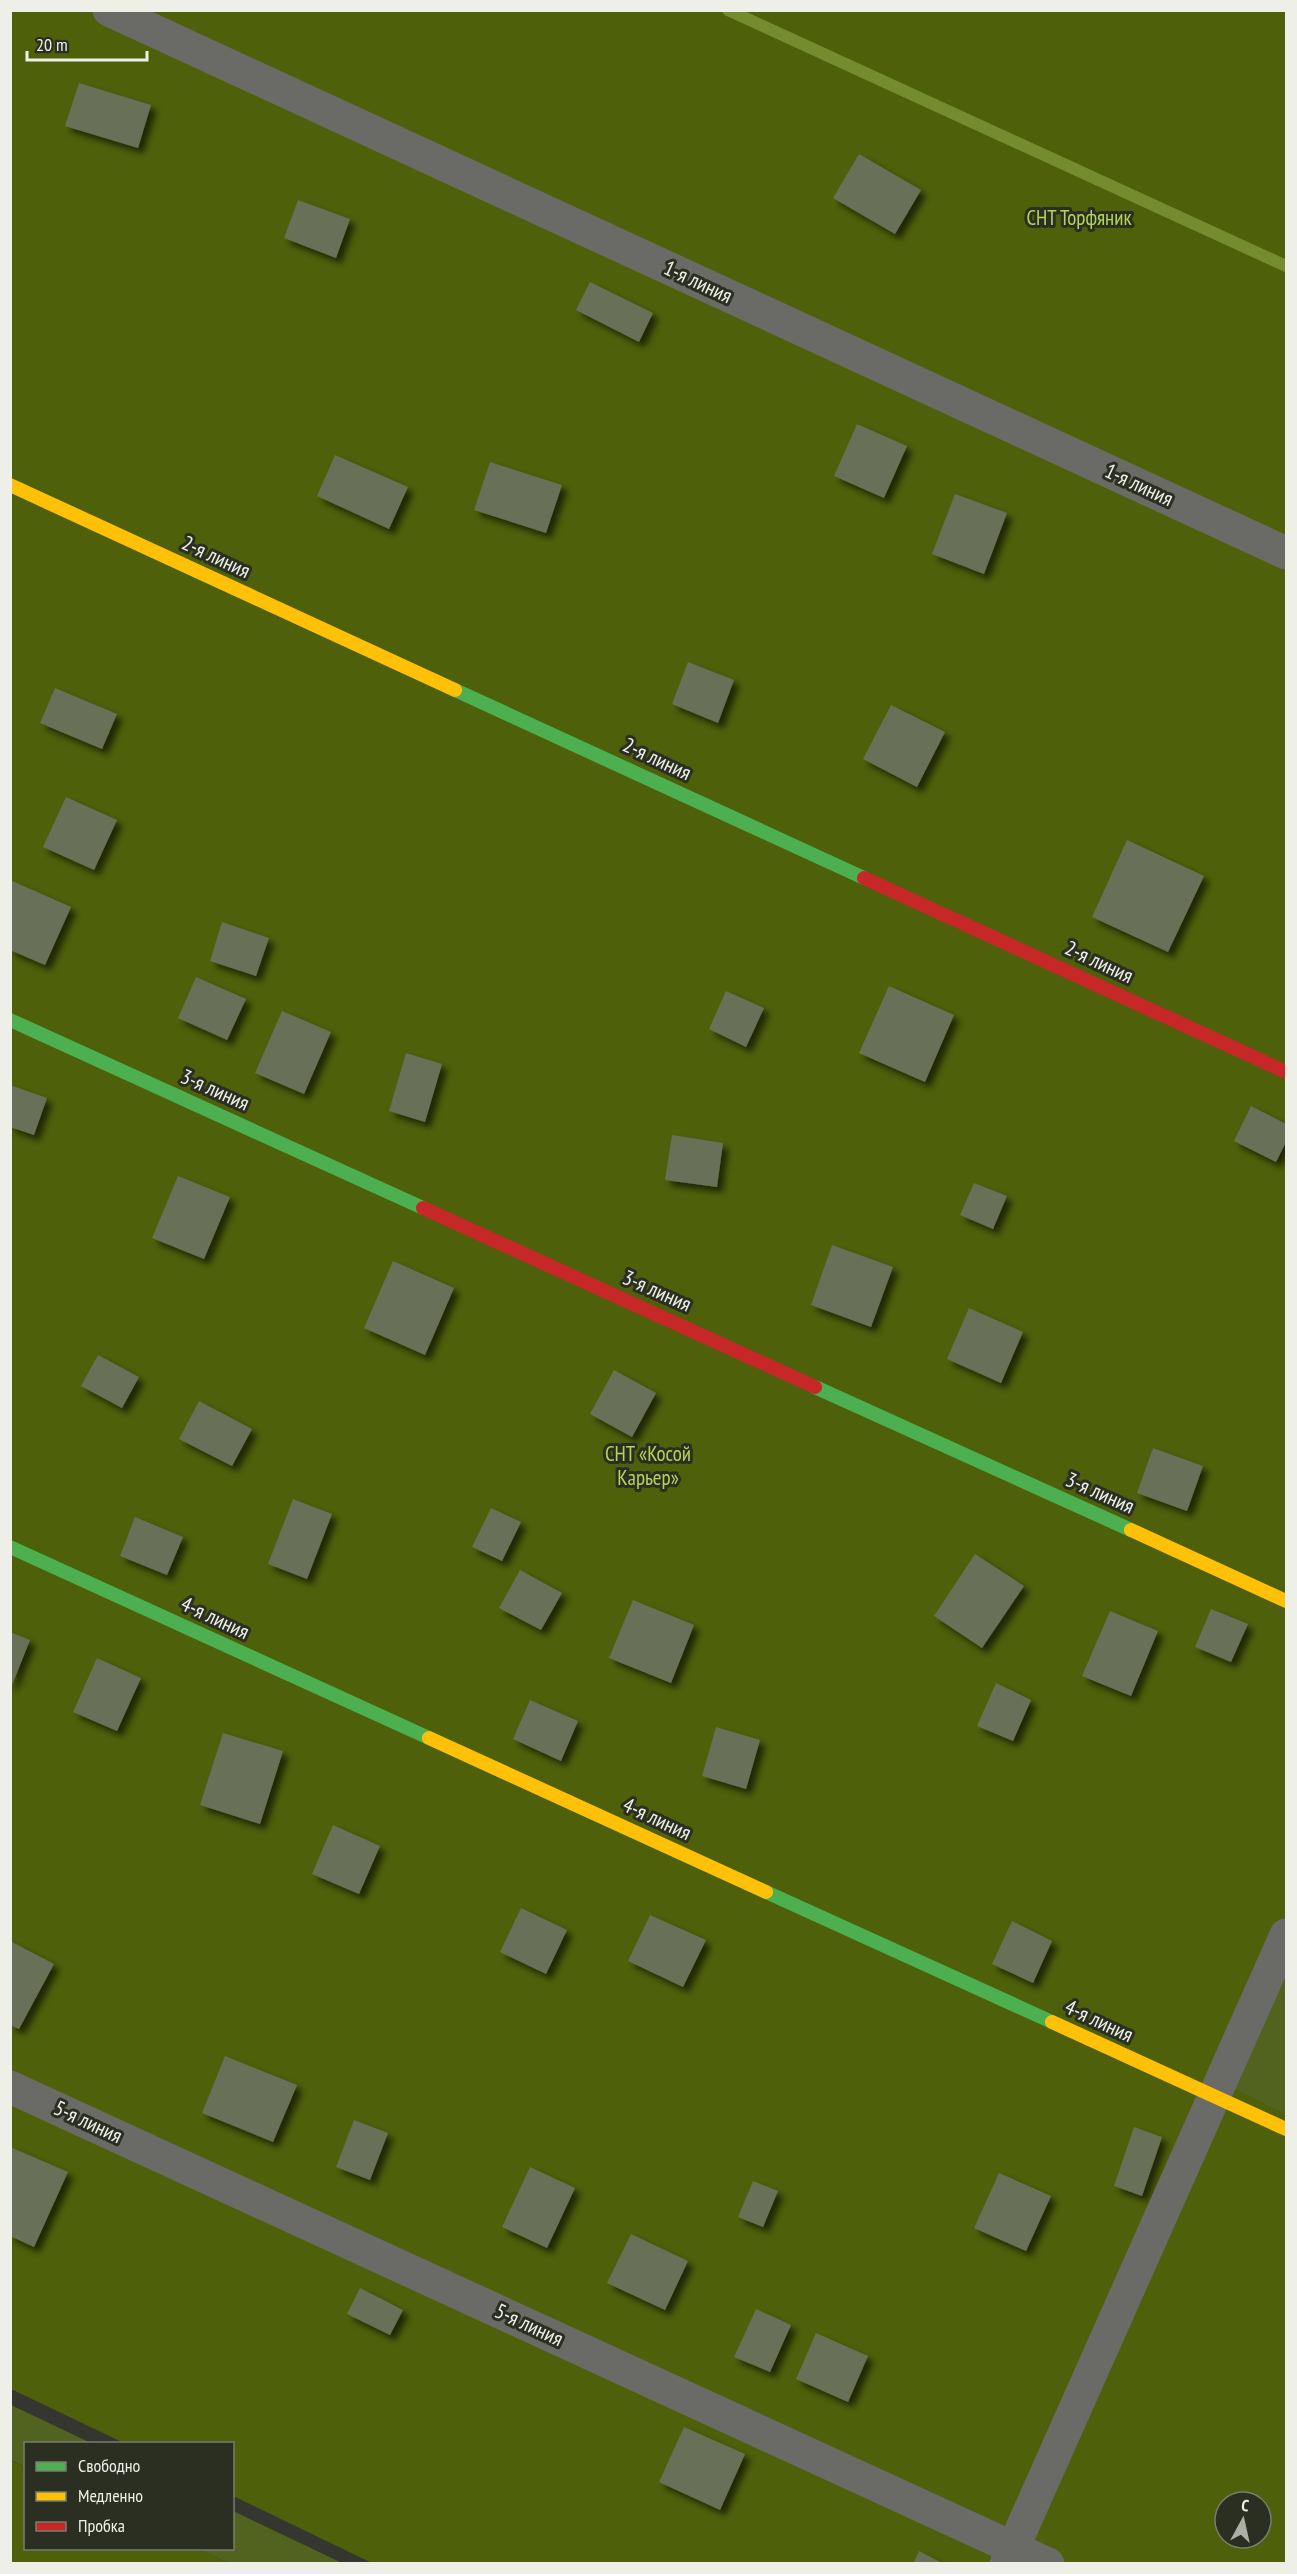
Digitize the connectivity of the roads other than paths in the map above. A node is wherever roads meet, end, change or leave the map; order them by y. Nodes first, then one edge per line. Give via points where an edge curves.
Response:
1 (109, 10) edge
2 (10, 485) edge
3 (1287, 553) edge
4 (10, 1020) edge
5 (1287, 1072) edge
6 (10, 1547) edge
7 (1287, 1601) edge
8 (1287, 1935) edge
9 (10, 2087) edge
10 (1215, 2096) junction
11 (1287, 2129) edge
12 (1010, 2555) edge
13 (1048, 2564) edge

1 - 3 street, 1-я линия
2 - 5 street, 2-я линия
4 - 7 street, 3-я линия
6 - 10 street, 4-я линия
8 - 10 street
9 - 12 street, 5-я линия
10 - 11 street, 4-я линия
10 - 12 street
12 - 13 street, 5-я линия

